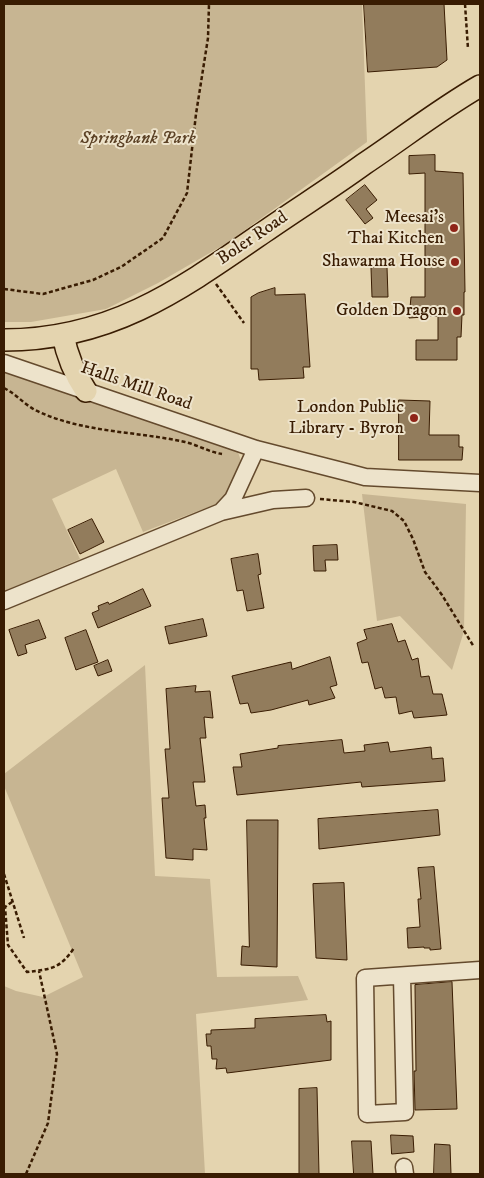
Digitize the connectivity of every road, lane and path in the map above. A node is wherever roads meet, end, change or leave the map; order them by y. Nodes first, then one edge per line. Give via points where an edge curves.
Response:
1 (209, 4) edge
2 (465, 4) edge
3 (468, 49) dead end
4 (480, 86) edge
5 (215, 282) dead end
6 (4, 289) edge
7 (244, 323) dead end
8 (63, 335) junction
9 (4, 340) edge
10 (4, 363) edge
11 (4, 388) edge
12 (86, 391) junction
13 (254, 454) junction
14 (480, 483) edge
15 (306, 498) joint
16 (221, 512) junction
17 (4, 601) edge
18 (474, 647) dead end
19 (4, 874) edge
20 (12, 902) junction
21 (24, 938) dead end
22 (8, 945) junction
23 (4, 947) edge
24 (74, 948) dead end
25 (480, 970) edge
26 (39, 971) junction
27 (402, 976) junction
28 (26, 1174) edge

1 - 6 path via 208,38 187,193 162,238 121,267 93,280 42,294
2 - 3 path
4 - 8 main road, Boler Road via 170,295 106,324
5 - 7 path
8 - 9 main road, Boler Road
8 - 12 main road via 74,374
10 - 12 street, Halls Mill Road
11 - 13 path via 35,410 65,421 187,442 212,452
12 - 13 street, Halls Mill Road
13 - 14 street, Halls Mill Road via 365,477
13 - 16 street via 233,499
15 - 16 street via 273,500
15 - 18 path via 354,502 392,512 404,521 425,572
16 - 17 street
19 - 20 path
20 - 21 path
20 - 22 path via 5,907
22 - 23 path
22 - 26 path via 27,972
24 - 26 path via 65,961 50,970
25 - 27 street
26 - 28 path via 57,1054 48,1123
27 - 27 street via 365,978 367,1114 405,1112

